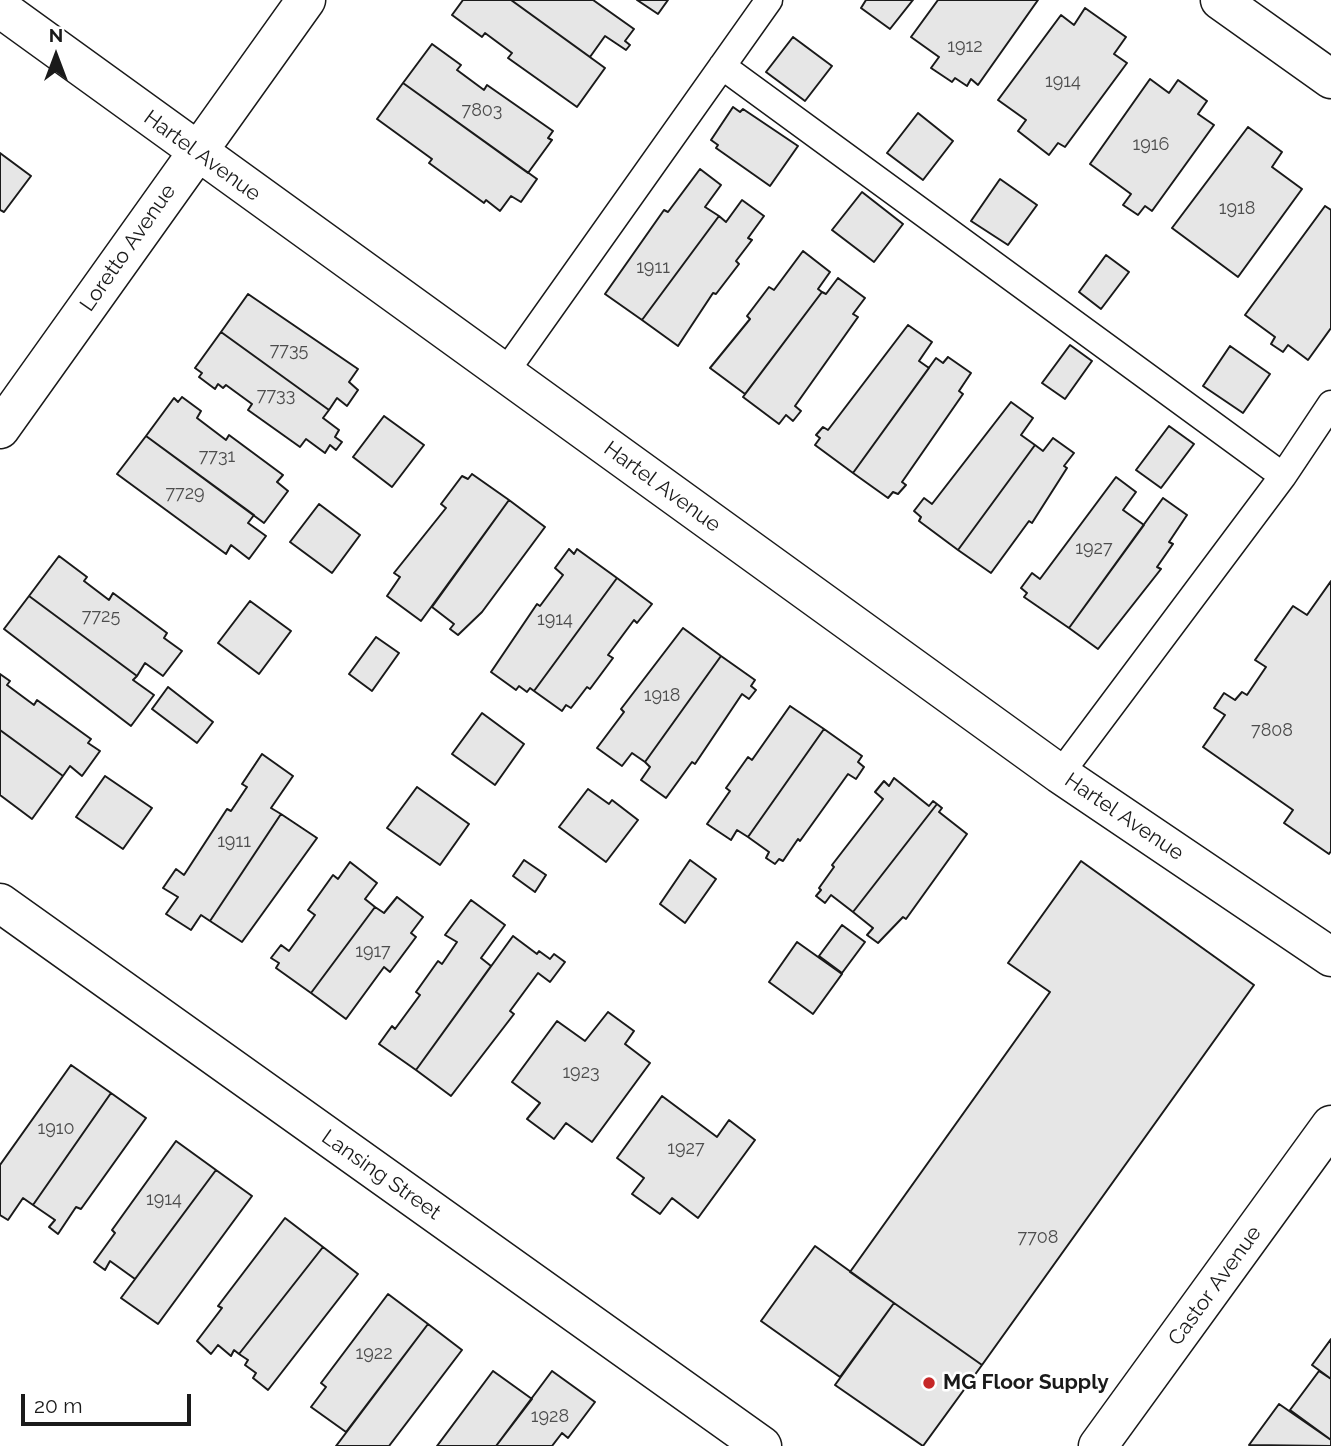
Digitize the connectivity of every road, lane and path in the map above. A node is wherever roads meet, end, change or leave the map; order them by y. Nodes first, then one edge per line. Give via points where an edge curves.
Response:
1 (306, 0) edge
2 (769, 0) edge
3 (1220, 0) edge
4 (0, 8) edge
5 (722, 66) junction
6 (1331, 79) edge
7 (195, 152) junction
8 (504, 374) junction
9 (1331, 404) edge
10 (0, 429) edge
11 (1283, 476) junction
12 (1060, 774) junction
13 (0, 903) edge
14 (1331, 957) edge
15 (1331, 1125) edge
16 (762, 1446) edge
17 (1098, 1446) edge

1 - 7 street, Loretto Avenue
2 - 5 lane
3 - 6 street
4 - 7 street, Hartel Avenue
5 - 8 lane
5 - 11 lane
7 - 8 street, Hartel Avenue
7 - 10 street, Loretto Avenue
8 - 12 street, Hartel Avenue
9 - 11 lane
11 - 12 lane
12 - 14 street, Hartel Avenue
13 - 16 street, Lansing Street
15 - 17 street, Castor Avenue

